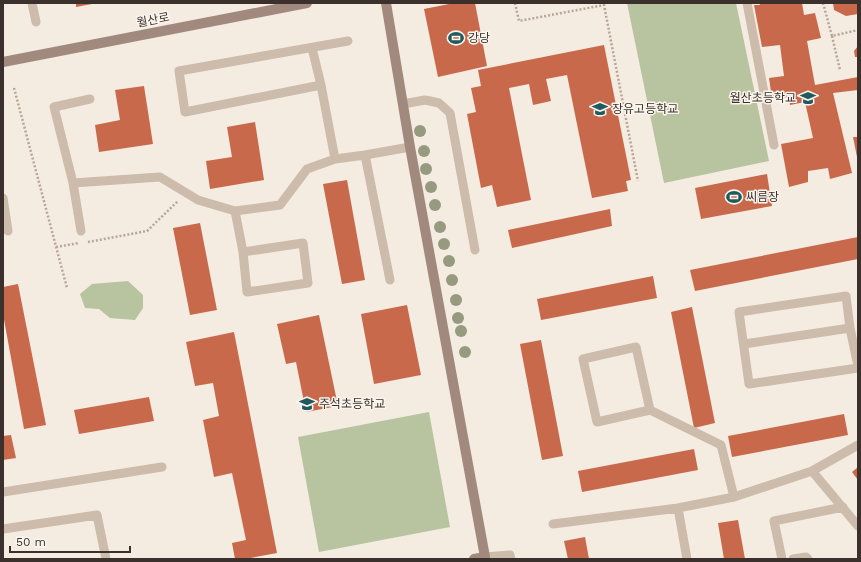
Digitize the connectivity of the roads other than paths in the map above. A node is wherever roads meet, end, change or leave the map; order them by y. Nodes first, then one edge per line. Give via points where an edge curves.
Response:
1 (32, 3) edge
2 (307, 3) edge
3 (386, 3) edge
4 (747, 3) edge
5 (36, 22) dead end
6 (348, 41) dead end
7 (312, 48) junction
8 (3, 62) edge
9 (321, 85) junction
10 (90, 99) dead end
11 (403, 104) junction
12 (774, 145) dead end
13 (410, 147) junction
14 (366, 155) junction
15 (335, 159) junction
16 (73, 183) junction
17 (3, 198) edge
18 (235, 211) junction
19 (81, 231) dead end
20 (8, 232) dead end
21 (475, 250) dead end
22 (243, 252) junction
23 (390, 280) dead end
24 (850, 328) junction
25 (744, 344) junction
26 (858, 367) edge
27 (650, 410) junction
28 (858, 445) edge
29 (162, 467) dead end
30 (812, 470) junction
31 (3, 492) edge
32 (734, 496) junction
33 (843, 507) junction
34 (678, 508) junction
35 (553, 524) dead end
36 (858, 526) edge
37 (3, 529) edge
38 (485, 557) junction
39 (106, 559) edge
40 (474, 559) edge
41 (511, 559) edge
42 (687, 559) edge
43 (782, 559) edge
44 (793, 559) edge
45 (808, 559) edge

1 - 5 lane
2 - 8 street, 월산로
3 - 11 street
4 - 12 lane
6 - 7 lane
7 - 9 lane
7 - 9 lane via 179,71 185,112
9 - 15 lane
10 - 16 lane via 54,107
11 - 13 street
11 - 21 lane via 425,100 438,103 450,113
13 - 14 lane
13 - 38 street
14 - 15 lane
14 - 23 lane
15 - 18 lane via 307,169 280,205
16 - 18 lane via 160,177 198,200
16 - 19 lane
17 - 20 lane
18 - 22 lane
22 - 22 lane via 247,292 308,283 303,243
24 - 25 lane
24 - 25 lane via 846,296 738,312
24 - 26 lane
25 - 26 lane via 749,384
27 - 27 lane via 636,347 583,359 597,422
27 - 32 lane via 721,445
28 - 30 lane
29 - 31 lane
30 - 32 lane
30 - 33 lane
32 - 34 lane
33 - 36 lane
33 - 43 lane via 774,521
34 - 35 lane
34 - 42 lane
37 - 39 lane via 97,515
38 - 40 street
38 - 41 lane via 510,555
44 - 45 lane

